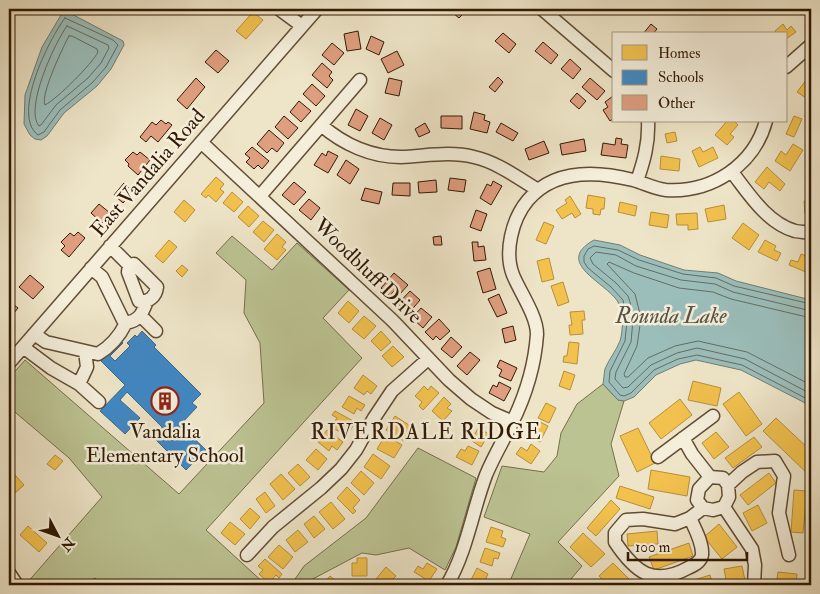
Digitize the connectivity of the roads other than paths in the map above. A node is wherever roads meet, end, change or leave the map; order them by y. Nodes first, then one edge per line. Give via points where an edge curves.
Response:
1 (279, 9) edge
2 (317, 9) edge
3 (542, 9) edge
4 (302, 26) junction
5 (811, 45) edge
6 (788, 65) edge
7 (612, 69) edge
8 (360, 80) dead end
9 (648, 122) edge
10 (766, 122) edge
11 (321, 125) junction
12 (201, 142) junction
13 (732, 172) junction
14 (637, 181) junction
15 (538, 190) junction
16 (260, 196) junction
17 (811, 233) edge
18 (110, 246) junction
19 (129, 265) junction
20 (91, 268) junction
21 (147, 301) junction
22 (141, 316) junction
23 (126, 323) junction
24 (156, 330) dead end
25 (34, 334) junction
26 (23, 347) junction
27 (85, 352) junction
28 (428, 359) junction
29 (9, 363) edge
30 (78, 384) junction
31 (99, 402) dead end
32 (713, 416) dead end
33 (512, 422) junction
34 (683, 438) junction
35 (658, 457) dead end
36 (710, 477) junction
37 (728, 485) junction
38 (724, 507) junction
39 (703, 508) junction
40 (690, 518) junction
41 (247, 555) dead end
42 (788, 555) dead end
43 (9, 573) edge
44 (17, 585) edge
45 (447, 585) edge
46 (754, 585) edge

1 - 4 street
2 - 4 street, East Vandalia Road
3 - 7 street
4 - 12 street, East Vandalia Road
5 - 6 street
8 - 11 street
9 - 14 street via 646,155
10 - 13 street via 754,148
11 - 15 street via 352,146 377,154 400,157 455,153 476,157
11 - 16 street
12 - 16 street, Woodbluff Drive
12 - 18 street, East Vandalia Road
13 - 14 street via 710,184 686,189 665,190
13 - 17 street via 756,204 774,220 794,231
14 - 15 street via 585,174 564,176
15 - 33 street via 518,217 511,238 512,273 528,303 537,331 536,352 529,378
16 - 28 street, Woodbluff Drive via 393,321
18 - 19 street
18 - 20 street, East Vandalia Road
19 - 21 street via 128,272 139,301
19 - 21 street via 134,264 158,287 155,295
20 - 23 street via 102,277
20 - 25 street, East Vandalia Road
21 - 22 street
22 - 23 street
22 - 24 street
23 - 27 street via 104,350 98,354
25 - 26 street, East Vandalia Road
25 - 27 street via 46,342
26 - 29 street, East Vandalia Road
26 - 30 street
27 - 30 street via 87,367
28 - 33 street, Woodbluff Drive via 471,399
28 - 41 street via 392,391 342,469 273,527
30 - 31 street
32 - 34 street
33 - 45 street via 486,474 466,543
34 - 35 street
34 - 36 street
36 - 37 street via 723,478
36 - 39 street via 699,489 697,500
37 - 38 street via 729,497
37 - 42 street via 757,462 775,461 784,476 779,513
38 - 39 street
38 - 46 street via 752,549
39 - 40 street
40 - 40 street via 675,524 626,520 615,533 615,542 649,576 663,578 679,573 700,561 702,554
43 - 44 street

